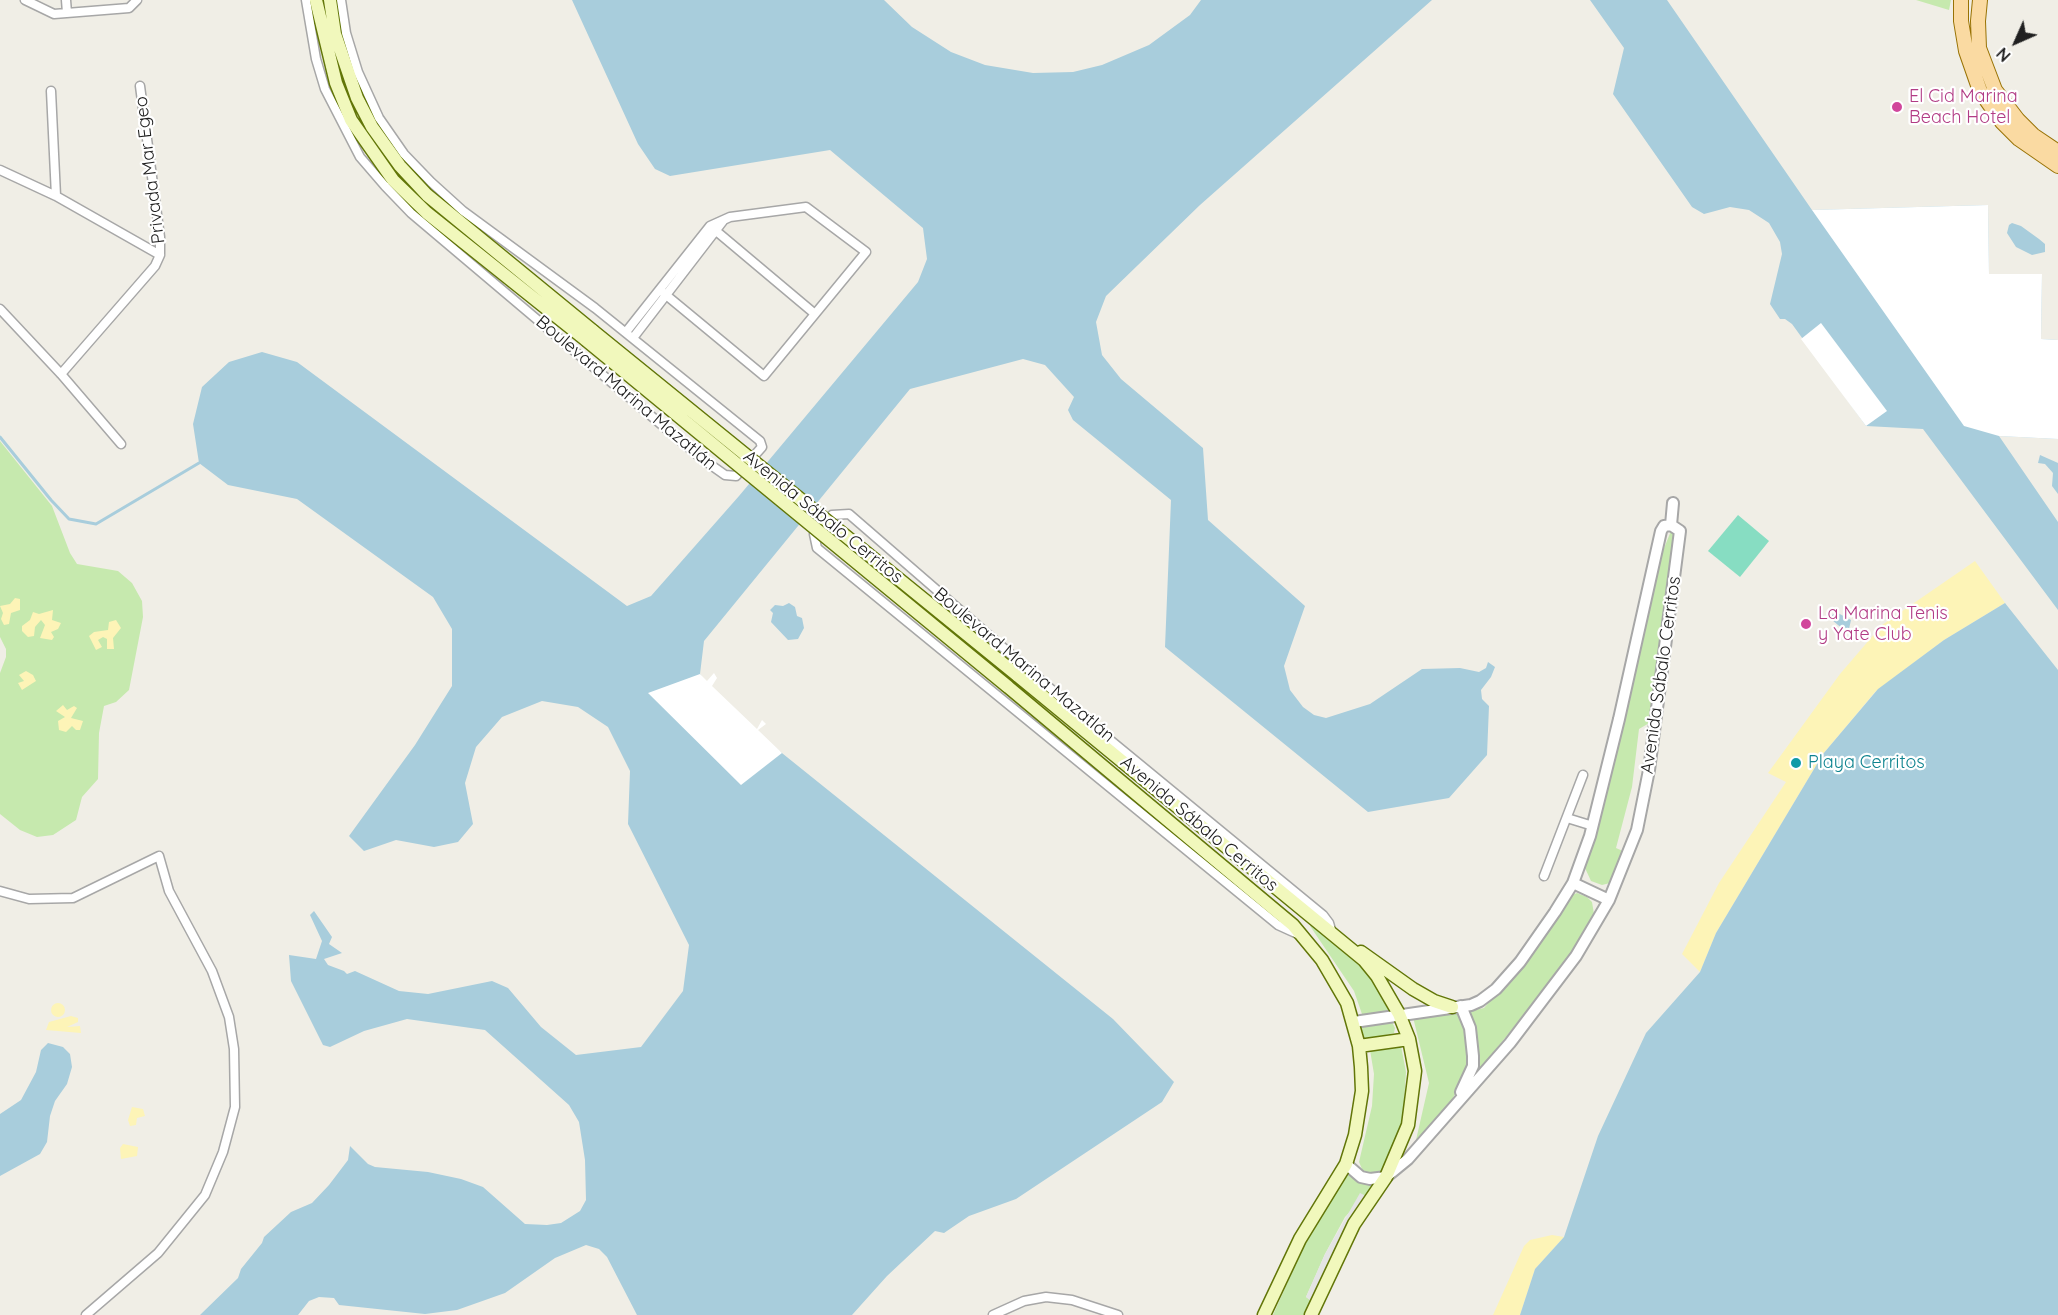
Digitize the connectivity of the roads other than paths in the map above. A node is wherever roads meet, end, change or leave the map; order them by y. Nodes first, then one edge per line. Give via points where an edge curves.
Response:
1 (25, 0) edge
2 (66, 0) edge
3 (137, 0) edge
4 (306, 0) edge
5 (316, 0) edge
6 (330, 0) edge
7 (341, 0) edge
8 (1961, 0) edge
9 (1980, 0) edge
10 (68, 13) junction
11 (140, 86) dead end
12 (51, 91) dead end
13 (2058, 152) edge
14 (2058, 166) edge
15 (0, 170) edge
16 (56, 196) junction
17 (460, 215) junction
18 (723, 221) junction
19 (710, 226) junction
20 (717, 232) junction
21 (444, 234) junction
22 (160, 255) junction
23 (664, 292) junction
24 (0, 309) edge
25 (815, 314) junction
26 (630, 335) junction
27 (590, 336) junction
28 (61, 374) junction
29 (121, 444) dead end
30 (1673, 503) dead end
31 (1671, 525) junction
32 (1115, 749) junction
33 (1100, 770) junction
34 (1583, 775) dead end
35 (1567, 818) junction
36 (1593, 826) junction
37 (1544, 876) dead end
38 (1573, 883) junction
39 (0, 891) edge
40 (1609, 900) junction
41 (1347, 946) junction
42 (1456, 1006) junction
43 (1399, 1014) junction
44 (1354, 1022) junction
45 (1409, 1039) junction
46 (1359, 1047) junction
47 (1447, 1115) junction
48 (1346, 1164) junction
49 (1386, 1177) junction
50 (86, 1315) edge
51 (993, 1315) edge
52 (1118, 1315) edge
53 (1264, 1315) edge
54 (1311, 1315) edge

1 - 10 street via 54,14
2 - 10 street
3 - 10 street via 129,8
4 - 21 street, Boulevard Marina Mazatlán via 324,89 339,119 366,164 411,213
5 - 21 main road, Boulevard Marina Mazatlán via 336,83 351,120 393,180
6 - 17 main road, Boulevard Marina Mazatlán via 345,69 372,127 427,195
7 - 17 street, Boulevard Marina Mazatlán via 358,72 379,118 404,154
8 - 14 main road via 1966,51 1980,91 2002,122
9 - 13 main road via 1979,48 1995,90 2033,135
11 - 22 street, Privada Mar Egeo
12 - 16 street
15 - 16 street
16 - 22 street
17 - 26 street, Boulevard Marina Mazatlán
17 - 27 main road, Boulevard Marina Mazatlán
18 - 19 street
18 - 20 street
18 - 25 street via 806,207 866,252
19 - 20 street
19 - 23 street
20 - 23 street
20 - 25 street
21 - 26 street, Boulevard Marina Mazatlán via 701,458 725,475 736,476 762,447 760,441
21 - 27 main road, Boulevard Marina Mazatlán
22 - 28 street via 155,266
23 - 25 street via 764,376
23 - 26 street
24 - 28 street
27 - 32 main road, Avenida Sábalo Cerritos, bridge
27 - 33 main road, Avenida Sábalo Cerritos, bridge via 1007,686
28 - 29 street
30 - 31 street, Avenida Sábalo Cerritos
31 - 36 street, Avenida Sábalo Cerritos via 1661,531
31 - 40 street, Avenida Sábalo Cerritos via 1680,531 1649,770 1637,830
32 - 33 street, Boulevard Marina Mazatlán via 849,514 832,515 816,531 817,548
32 - 41 main road, Avenida Sábalo Cerritos
33 - 44 main road, Avenida Sábalo Cerritos via 1304,936 1336,983
34 - 35 street
35 - 36 street
35 - 37 street
36 - 38 street, Avenida Sábalo Cerritos
38 - 40 street
38 - 42 street, Avenida Sábalo Cerritos via 1539,936 1502,982 1480,1001
39 - 50 street via 29,898 73,898 159,856 169,891 212,971 229,1017 235,1107 215,1173 195,1210 158,1253
40 - 47 street, Avenida Sábalo Cerritos via 1559,978 1510,1043
41 - 42 main road via 1434,1001
41 - 43 main road, Avenida Sábalo Cerritos via 1371,969
42 - 43 street, Avenida Sábalo Cerritos
42 - 47 street via 1472,1038 1473,1066
43 - 44 street, Avenida Sábalo Cerritos
43 - 45 main road, Avenida Sábalo Cerritos
44 - 46 main road, Avenida Sábalo Cerritos
45 - 46 main road
45 - 49 main road, Avenida Sábalo Cerritos via 1415,1071 1413,1098 1403,1140
46 - 48 main road, Avenida Sábalo Cerritos via 1362,1091
47 - 49 street, Avenida Sábalo Cerritos via 1408,1159
48 - 49 street via 1360,1177
48 - 53 main road, Avenida Sábalo Cerritos via 1300,1239
49 - 54 main road, Avenida Sábalo Cerritos via 1354,1224
51 - 52 street via 1024,1300 1046,1297 1072,1299

